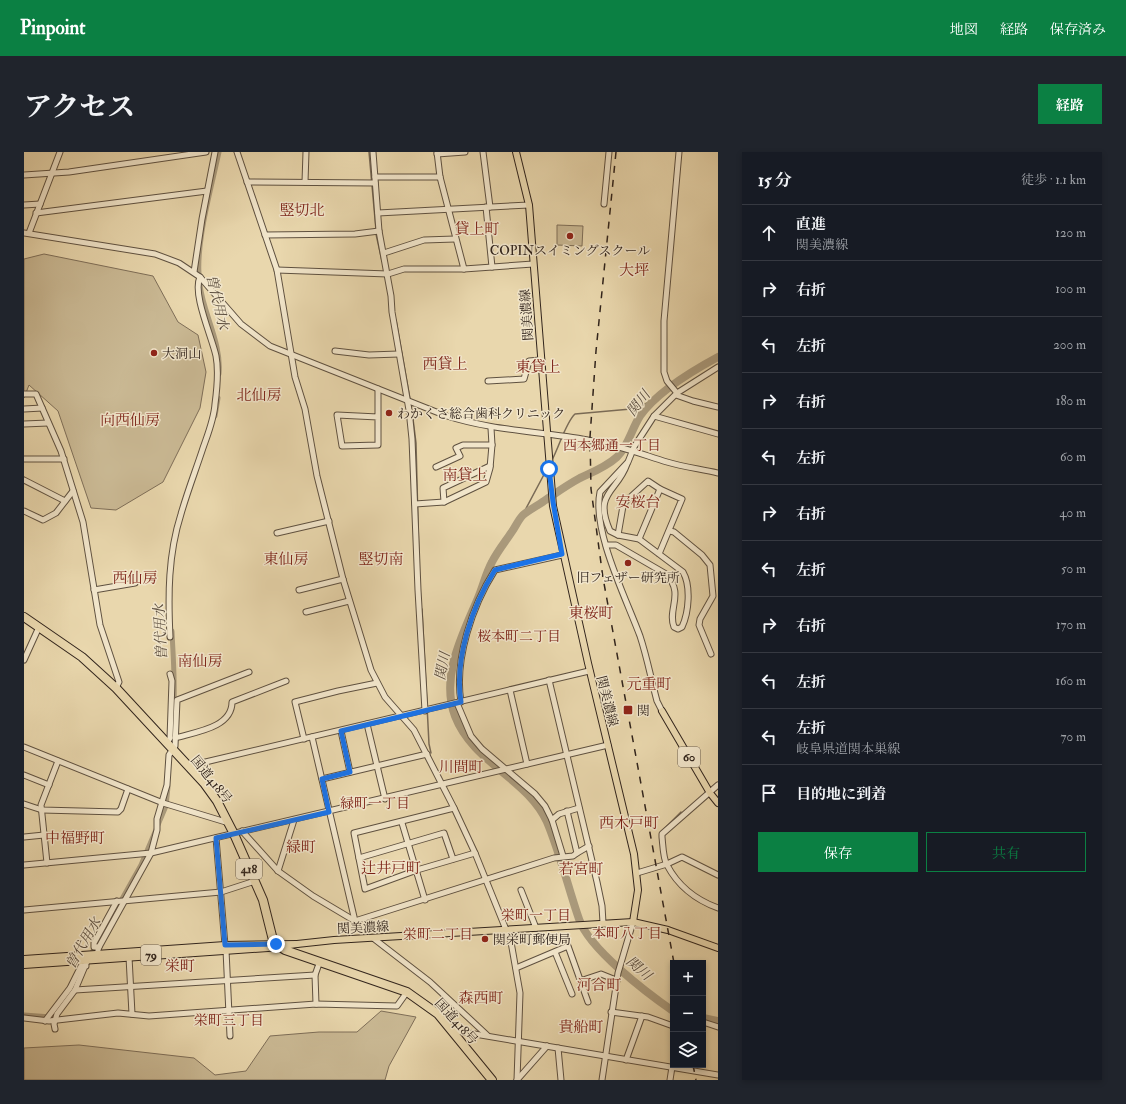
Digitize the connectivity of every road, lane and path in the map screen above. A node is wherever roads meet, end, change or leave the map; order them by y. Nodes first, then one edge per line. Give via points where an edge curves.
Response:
1 (60, 152) edge
2 (206, 152) edge
3 (215, 152) edge
4 (237, 152) edge
5 (306, 152) edge
6 (373, 152) edge
7 (465, 152) edge
8 (483, 152) edge
9 (516, 152) edge
10 (609, 152) edge
11 (679, 152) edge
12 (437, 153) edge
13 (51, 174) junction
14 (24, 175) edge
15 (440, 178) junction
16 (375, 180) junction
17 (247, 182) junction
18 (305, 182) junction
19 (207, 191) junction
20 (40, 204) junction
21 (604, 204) dead end
22 (24, 205) edge
23 (529, 205) junction
24 (488, 207) junction
25 (447, 209) junction
26 (36, 213) junction
27 (378, 213) junction
28 (379, 231) junction
29 (26, 233) edge
30 (265, 235) junction
31 (455, 239) junction
32 (384, 253) junction
33 (533, 264) junction
34 (492, 267) junction
35 (464, 269) junction
36 (277, 270) junction
37 (194, 272) junction
38 (388, 274) junction
39 (200, 278) junction
40 (335, 351) dead end
41 (291, 354) junction
42 (399, 354) junction
43 (540, 360) junction
44 (718, 367) edge
45 (488, 381) dead end
46 (378, 389) junction
47 (675, 392) junction
48 (24, 394) edge
49 (407, 401) junction
50 (718, 407) edge
51 (42, 408) junction
52 (24, 409) edge
53 (654, 416) junction
54 (378, 417) junction
55 (48, 422) junction
56 (24, 424) edge
57 (491, 428) junction
58 (718, 434) edge
59 (546, 435) junction
60 (492, 445) junction
61 (633, 450) junction
62 (24, 459) edge
63 (64, 459) junction
64 (628, 462) junction
65 (490, 466) junction
66 (436, 467) dead end
67 (718, 473) edge
68 (24, 480) edge
69 (660, 489) junction
70 (72, 491) junction
71 (65, 501) junction
72 (444, 502) junction
73 (415, 504) junction
74 (24, 511) edge
75 (328, 521) junction
76 (670, 531) junction
77 (277, 533) dead end
78 (618, 535) junction
79 (639, 538) junction
80 (606, 545) junction
81 (562, 554) junction
82 (659, 554) junction
83 (343, 579) junction
84 (135, 583) dead end
85 (94, 590) junction
86 (299, 590) dead end
87 (349, 601) junction
88 (306, 612) dead end
89 (24, 617) edge
90 (38, 627) junction
91 (170, 637) dead end
92 (711, 654) dead end
93 (24, 660) edge
94 (589, 671) junction
95 (249, 672) dead end
96 (170, 674) dead end
97 (548, 680) junction
98 (286, 681) dead end
99 (377, 683) junction
100 (116, 688) junction
101 (510, 690) junction
102 (459, 703) junction
103 (425, 711) junction
104 (662, 711) joint
105 (401, 717) junction
106 (367, 724) junction
107 (341, 731) junction
108 (312, 737) junction
109 (175, 738) junction
110 (304, 740) junction
111 (608, 745) junction
112 (24, 747) edge
113 (169, 747) junction
114 (427, 754) junction
115 (567, 755) junction
116 (58, 761) junction
117 (527, 764) junction
118 (378, 766) junction
119 (189, 768) junction
120 (505, 769) junction
121 (350, 772) junction
122 (24, 775) edge
123 (322, 779) junction
124 (49, 785) junction
125 (442, 785) junction
126 (718, 785) edge
127 (128, 789) junction
128 (710, 792) junction
129 (385, 799) junction
130 (163, 803) junction
131 (718, 803) edge
132 (24, 804) edge
133 (454, 808) junction
134 (579, 808) junction
135 (42, 810) junction
136 (329, 812) junction
137 (566, 812) junction
138 (294, 820) junction
139 (552, 820) junction
140 (230, 823) junction
141 (402, 823) junction
142 (238, 832) junction
143 (44, 836) junction
144 (24, 838) edge
145 (216, 838) junction
146 (408, 843) junction
147 (589, 846) junction
148 (150, 853) junction
149 (475, 853) junction
150 (577, 853) junction
151 (563, 856) junction
152 (359, 858) junction
153 (453, 859) junction
154 (47, 863) junction
155 (667, 864) junction
156 (24, 865) edge
157 (417, 870) junction
158 (278, 871) junction
159 (637, 873) junction
160 (718, 876) edge
161 (486, 880) junction
162 (254, 881) junction
163 (521, 890) dead end
164 (221, 892) junction
165 (425, 900) junction
166 (117, 901) junction
167 (126, 901) junction
168 (718, 908) edge
169 (24, 910) edge
170 (355, 921) junction
171 (632, 922) junction
172 (603, 923) junction
173 (536, 928) junction
174 (504, 930) junction
175 (373, 938) junction
176 (277, 945) junction
177 (225, 948) junction
178 (718, 948) edge
179 (98, 950) junction
180 (556, 952) junction
181 (129, 957) junction
182 (24, 959) edge
183 (88, 959) junction
184 (320, 961) junction
185 (24, 965) edge
186 (86, 966) junction
187 (516, 968) junction
188 (315, 975) junction
189 (616, 980) junction
190 (227, 981) junction
191 (580, 981) junction
192 (130, 987) junction
193 (75, 990) junction
194 (407, 992) junction
195 (572, 994) dead end
196 (588, 1002) dead end
197 (316, 1004) junction
198 (229, 1011) junction
199 (611, 1012) junction
200 (132, 1014) junction
201 (642, 1016) junction
202 (24, 1018) edge
203 (54, 1020) junction
204 (45, 1021) junction
205 (706, 1023) edge
206 (670, 1025) edge
207 (718, 1027) edge
208 (55, 1029) dead end
209 (450, 1030) junction
210 (487, 1035) junction
211 (230, 1036) dead end
212 (518, 1041) junction
213 (547, 1046) junction
214 (558, 1048) junction
215 (605, 1056) junction
216 (626, 1060) junction
217 (670, 1067) edge
218 (672, 1068) edge
219 (678, 1068) edge
220 (718, 1075) edge
221 (492, 1080) edge
222 (517, 1080) edge
223 (561, 1080) edge
224 (602, 1080) edge
225 (670, 1080) edge

1 - 13 street
2 - 13 street
3 - 19 street
4 - 17 street
5 - 18 street
6 - 16 street
7 - 12 street
8 - 24 street
9 - 23 main road, 関美濃線
10 - 21 street
11 - 47 street via 664,302 664,372
12 - 15 street
13 - 14 street
13 - 20 street
15 - 16 street
15 - 25 street
16 - 18 street
16 - 27 street
17 - 18 street
17 - 30 street
19 - 26 street
19 - 37 street
20 - 22 street
20 - 26 street
23 - 24 street
23 - 33 main road, 関美濃線
24 - 25 street
24 - 34 street
25 - 27 street
25 - 31 street
26 - 29 street
27 - 28 street
28 - 30 street via 355,234
28 - 32 street
29 - 37 street via 155,254
30 - 36 street
31 - 32 street via 424,240
31 - 35 street
32 - 38 street
33 - 34 street
33 - 43 main road, 関美濃線
34 - 35 street
35 - 38 street via 404,269
36 - 38 street
36 - 41 street
37 - 39 street
38 - 42 street
39 - 41 street via 241,324 270,346
39 - 91 street via 198,282 201,306 217,367 215,406 180,515 170,562
40 - 42 street via 369,355
41 - 46 street
41 - 75 street
42 - 49 street
43 - 45 street via 529,361 524,379
43 - 59 main road, 関美濃線
44 - 47 street
46 - 49 street
46 - 54 street
47 - 50 street
47 - 53 street
48 - 51 street via 36,394
49 - 57 street via 464,422
49 - 73 street via 412,439
51 - 52 street
51 - 55 street
53 - 58 street
53 - 61 street
54 - 54 street via 378,445 342,446 337,416
55 - 56 street
55 - 63 street
57 - 59 street
57 - 60 street
59 - 61 street
59 - 81 main road, 関美濃線 via 551,489
60 - 65 street
60 - 66 street via 463,445 456,448 460,456
61 - 64 street
61 - 67 street via 668,462
62 - 63 street
63 - 70 street
64 - 78 street via 605,498 607,526
64 - 80 street via 600,492 599,505
65 - 72 street via 486,482
65 - 72 street via 443,488
68 - 71 street
69 - 76 street via 682,499
69 - 78 street via 646,481 626,501
69 - 79 street
70 - 71 street
70 - 85 street via 85,530
71 - 74 street via 56,512 44,520
72 - 73 street
73 - 103 street
75 - 77 street
75 - 83 street
76 - 82 street
76 - 92 street via 702,555 710,565 713,596 700,618 699,625
78 - 79 street
79 - 82 street
80 - 82 street via 616,546 666,574 672,580 676,599 673,623 678,629 686,620 687,579 683,572
80 - 104 street via 611,565 641,641
81 - 94 main road, 関美濃線
81 - 102 street via 495,570 478,604 461,659
83 - 86 street
83 - 87 street
84 - 85 street
85 - 100 street via 100,625 119,682
87 - 88 street
87 - 99 street
89 - 90 highway, 国道418号 / 418
90 - 93 street
90 - 100 highway, 国道418号 / 418 via 82,657
94 - 97 street
94 - 111 main road, 関美濃線
95 - 109 street via 177,700
96 - 113 street via 172,681
97 - 101 street
97 - 115 street
98 - 109 street via 232,702 232,710 222,723
99 - 105 street
99 - 110 street via 295,702
100 - 113 highway, 国道418号 / 418
101 - 102 street
101 - 117 street
102 - 103 street
102 - 120 street via 471,736
103 - 105 street
104 - 128 main road, 60
105 - 106 street
105 - 114 street via 414,730
106 - 107 street
106 - 118 street
107 - 108 street
107 - 121 street
108 - 110 street
108 - 123 street
109 - 113 street via 175,746
110 - 119 street
111 - 115 street
111 - 159 main road, 関美濃線
112 - 116 street
113 - 119 highway, 国道418号 / 418
113 - 130 street via 167,785
114 - 118 street
114 - 125 street
115 - 117 street
115 - 134 street
116 - 124 street
116 - 127 street
117 - 120 street
118 - 121 street
118 - 129 street
119 - 140 highway, 国道418号 / 418 via 217,801
120 - 125 street
120 - 139 street via 535,794
121 - 123 street
122 - 124 street
123 - 136 street
124 - 135 street
125 - 129 street
125 - 133 street
126 - 128 street
127 - 130 street
127 - 135 street via 118,812
128 - 131 main road, 60
128 - 155 street via 662,834
129 - 136 street
130 - 140 street
130 - 148 street via 157,818 157,830
132 - 135 street
133 - 141 street
133 - 149 street
134 - 137 street
134 - 147 street
135 - 143 street
136 - 138 street
136 - 170 street
137 - 139 street
137 - 150 street
138 - 142 street
138 - 158 street
139 - 151 street
140 - 142 highway, 国道418号 / 418
141 - 146 street
141 - 152 street via 354,833
142 - 145 street
142 - 158 street
142 - 162 highway, 国道418号 / 418
143 - 144 street
143 - 154 street
145 - 148 street
145 - 164 street
146 - 152 street
146 - 153 street via 444,833
146 - 157 street
147 - 150 street
147 - 172 street via 602,906
148 - 154 street
148 - 167 street
149 - 153 street
149 - 161 street
150 - 151 street via 573,856
151 - 161 street
152 - 157 street via 365,889
153 - 157 street
154 - 156 street
155 - 159 street
155 - 160 street via 682,857
155 - 168 street via 686,892 705,904
157 - 165 street
158 - 170 street
159 - 171 main road, 関美濃線 via 637,904
161 - 165 street
161 - 174 street
162 - 164 street
162 - 176 highway, 国道418号 / 418 via 263,900 273,940
163 - 173 street
164 - 167 street
164 - 177 street
165 - 170 street
166 - 167 street
166 - 169 street
166 - 179 street via 94,944
167 - 179 street via 110,924
171 - 172 main road, 関美濃線
171 - 178 main road via 668,930
171 - 189 street
172 - 173 main road, 関美濃線
173 - 174 main road, 関美濃線
174 - 175 main road, 関美濃線
174 - 187 street via 511,942
175 - 176 main road, 関美濃線
175 - 210 street via 430,982
176 - 177 main road, 79
176 - 184 highway, 国道418号
177 - 179 main road, 79
177 - 181 main road, 79
177 - 190 street
179 - 182 main road, 79
180 - 187 street
180 - 191 street via 568,946
180 - 195 street
181 - 183 main road, 79
181 - 192 street
183 - 185 main road, 79
183 - 186 street
184 - 188 street
184 - 194 highway, 国道418号
186 - 193 street
186 - 204 street via 81,966 70,988
187 - 212 street via 520,993
188 - 190 street
188 - 197 street
189 - 191 street via 600,974
189 - 199 street
190 - 192 street
190 - 198 street
191 - 196 street
192 - 193 street
192 - 200 street
193 - 203 street
194 - 197 street via 397,1006
194 - 209 highway, 国道418号 via 438,1014
197 - 198 street
198 - 200 street via 149,1016
198 - 211 street
199 - 201 street
199 - 215 street
200 - 203 street via 118,1013
201 - 206 street
201 - 216 street
202 - 204 street
203 - 204 street
203 - 208 street
205 - 207 street
209 - 210 street
209 - 221 highway, 国道418号
210 - 212 street
212 - 213 street
212 - 222 street
213 - 214 street
213 - 222 street
214 - 215 street
214 - 223 street
215 - 216 street
215 - 224 street
216 - 217 street
218 - 225 street
219 - 220 street

